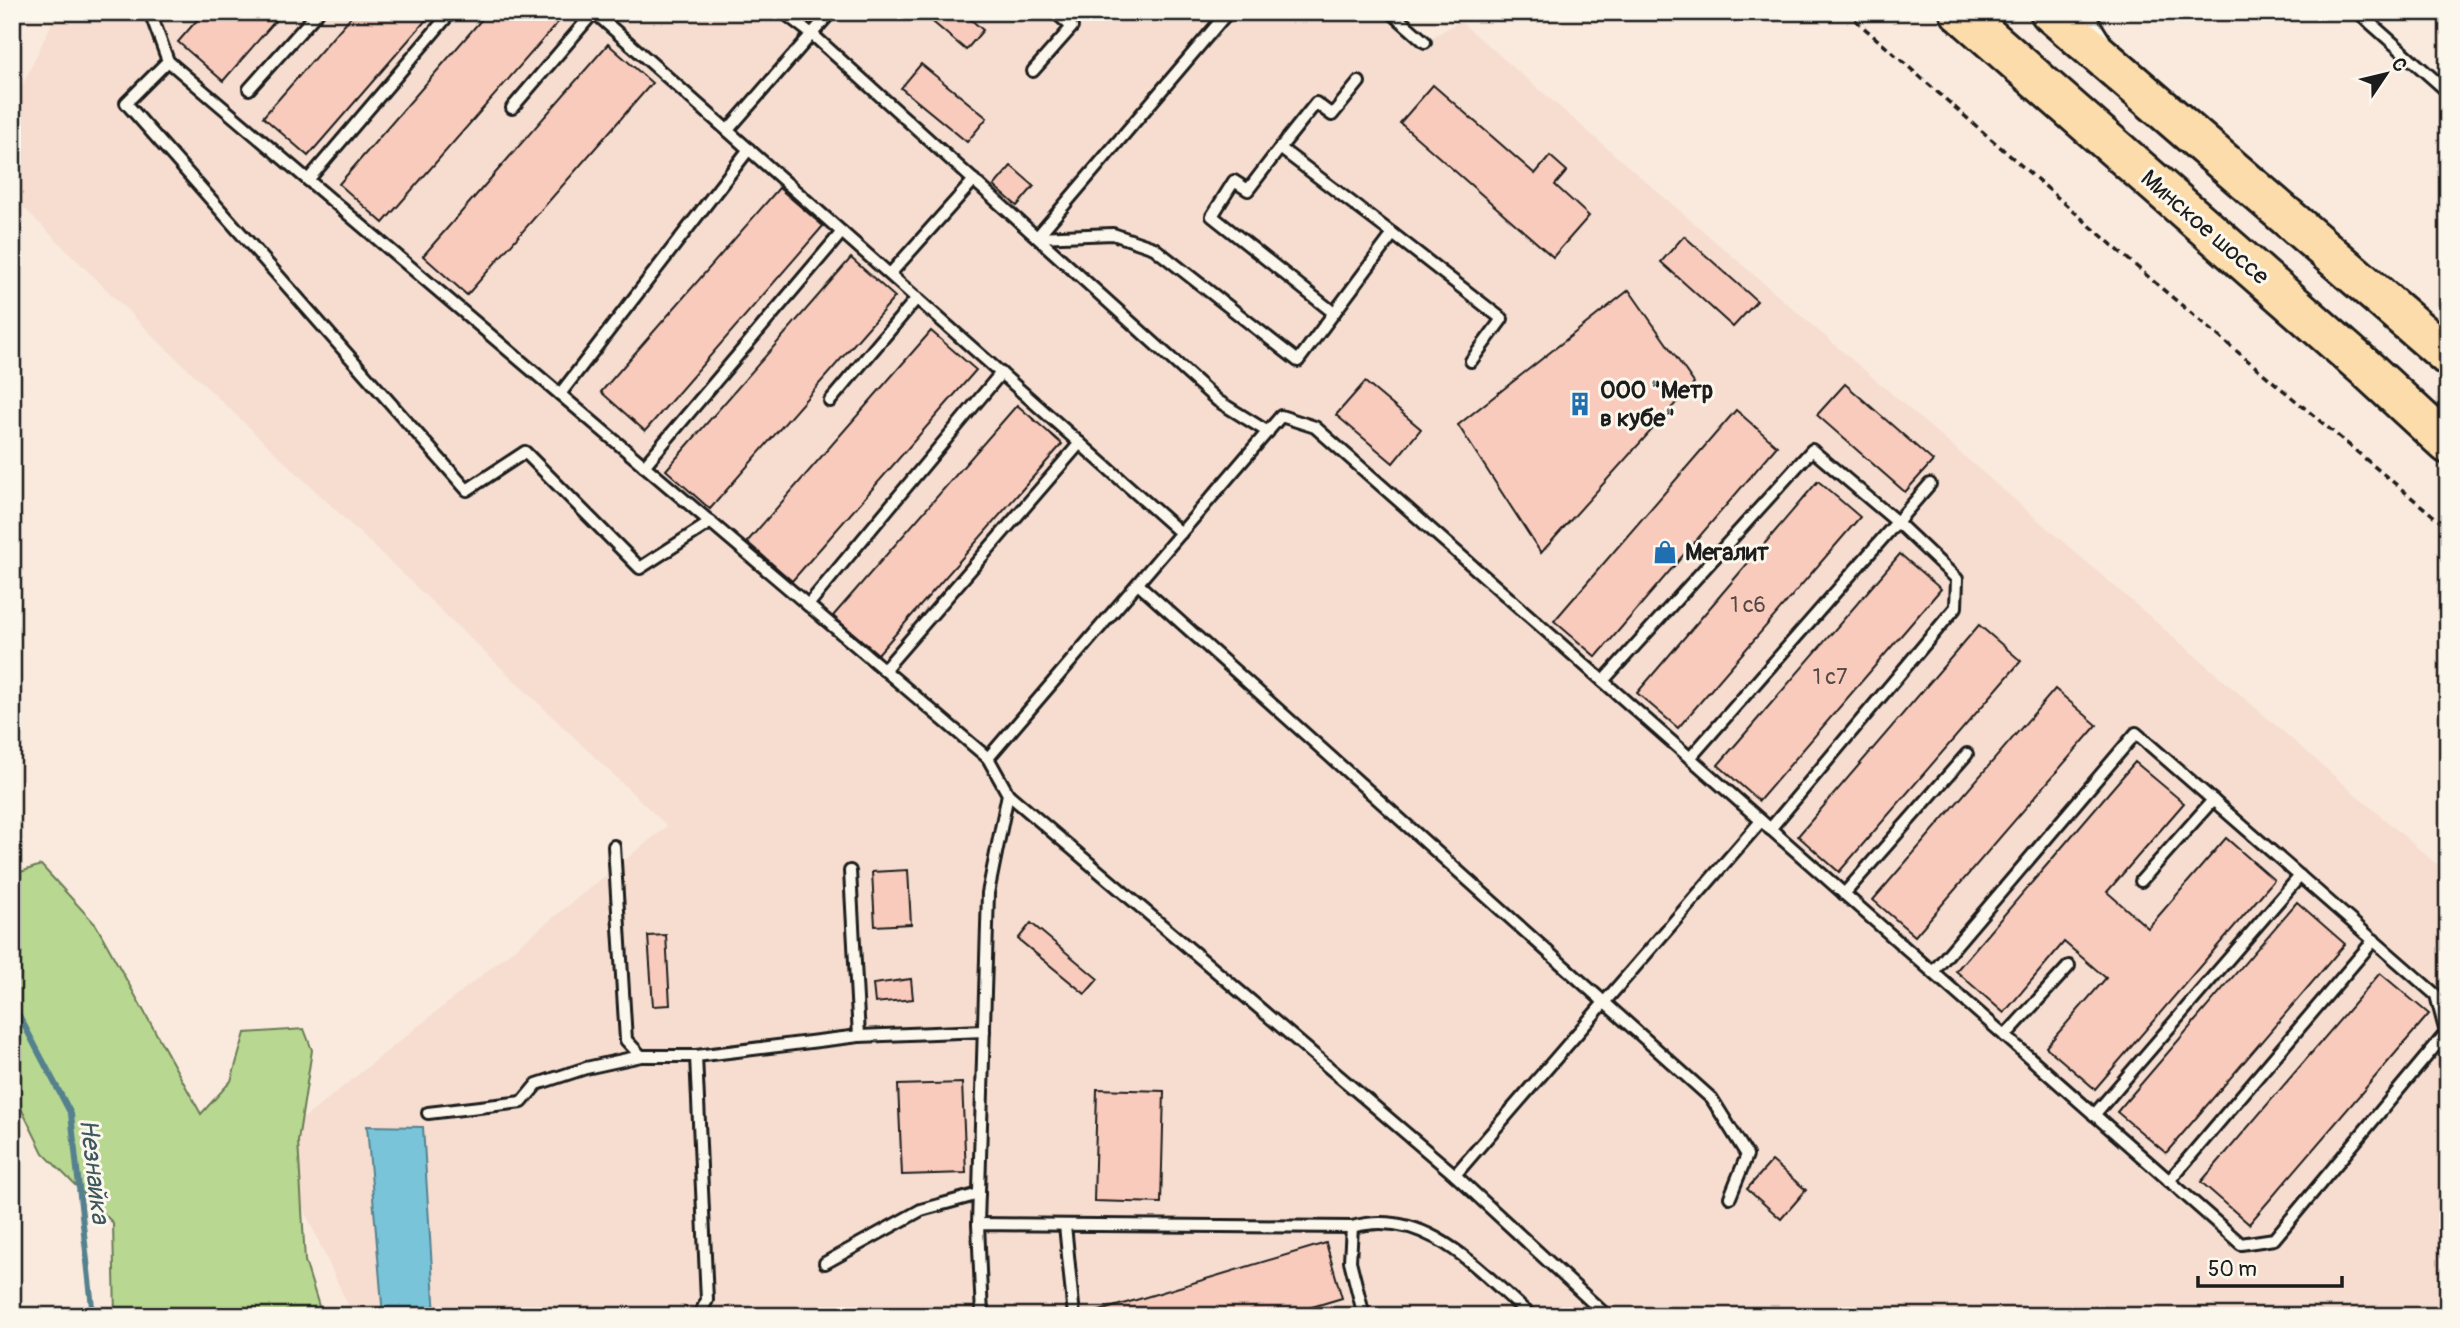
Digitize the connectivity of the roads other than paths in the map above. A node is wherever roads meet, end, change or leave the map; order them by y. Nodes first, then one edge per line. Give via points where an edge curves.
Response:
1 (318, 12) edge
2 (451, 12) edge
3 (594, 12) edge
4 (783, 12) edge
5 (831, 12) edge
6 (1055, 12) edge
7 (1228, 12) edge
8 (1391, 12) edge
9 (1960, 12) edge
10 (2050, 12) edge
11 (2087, 12) edge
12 (2358, 12) edge
13 (152, 13) edge
14 (813, 35) junction
15 (1425, 42) dead end
16 (168, 61) junction
17 (1033, 71) dead end
18 (1359, 82) dead end
19 (2137, 88) junction
20 (249, 89) dead end
21 (2448, 92) edge
22 (512, 108) dead end
23 (727, 130) junction
24 (1280, 148) junction
25 (749, 149) junction
26 (309, 180) junction
27 (974, 180) junction
28 (842, 232) junction
29 (1393, 234) junction
30 (1037, 237) junction
31 (890, 274) junction
32 (917, 298) junction
33 (1334, 313) junction
34 (2448, 356) edge
35 (1471, 361) dead end
36 (1001, 373) junction
37 (560, 394) junction
38 (830, 401) dead end
39 (1268, 432) junction
40 (1080, 443) junction
41 (2448, 444) edge
42 (645, 466) junction
43 (1930, 484) dead end
44 (711, 522) junction
45 (1896, 522) junction
46 (1181, 533) junction
47 (1138, 584) junction
48 (808, 605) junction
49 (884, 670) junction
50 (1602, 681) junction
51 (1967, 754) dead end
52 (988, 758) junction
53 (1690, 758) junction
54 (1008, 794) junction
55 (2213, 800) junction
56 (1765, 825) junction
57 (614, 846) dead end
58 (850, 871) dead end
59 (2300, 876) junction
60 (2141, 881) dead end
61 (1843, 894) junction
62 (2374, 940) junction
63 (2069, 966) dead end
64 (1933, 972) junction
65 (1604, 1003) junction
66 (984, 1031) junction
67 (859, 1036) junction
68 (2005, 1036) junction
69 (641, 1056) junction
70 (696, 1056) junction
71 (428, 1113) dead end
72 (2094, 1115) junction
73 (1455, 1175) junction
74 (2169, 1181) junction
75 (979, 1194) junction
76 (1730, 1197) dead end
77 (978, 1224) junction
78 (1065, 1225) junction
79 (1352, 1227) junction
80 (825, 1263) dead end
81 (699, 1316) edge
82 (982, 1316) edge
83 (1074, 1316) edge
84 (1364, 1316) edge
85 (1531, 1316) edge
86 (1607, 1316) edge

1 - 20 lane
2 - 26 lane
3 - 22 lane
3 - 23 lane
4 - 14 lane
5 - 14 lane
6 - 17 lane via 1072,27
7 - 30 lane
8 - 15 lane
9 - 41 highway, Минское шоссе
10 - 19 highway
11 - 19 lane
12 - 21 lane
13 - 16 lane
14 - 23 lane
14 - 27 lane
16 - 26 lane
16 - 44 lane via 126,103 467,490 525,452 640,568
18 - 24 lane via 1332,115 1316,103
19 - 34 highway
23 - 25 lane
24 - 29 lane
24 - 33 lane via 1248,190 1234,181 1212,216
25 - 28 lane
25 - 37 lane
26 - 37 lane
27 - 30 lane
27 - 31 lane
28 - 31 lane
28 - 42 lane
29 - 33 lane
29 - 35 lane via 1502,319
30 - 33 lane via 1113,234 1154,248 1298,361
30 - 39 lane via 1218,401
31 - 32 lane
32 - 36 lane
32 - 38 lane
36 - 40 lane
36 - 48 lane
37 - 42 lane
39 - 46 lane
39 - 50 lane via 1281,416 1315,427
40 - 46 lane
40 - 49 lane
42 - 44 lane
43 - 45 lane
44 - 48 lane
45 - 50 lane via 1812,450
45 - 53 lane
45 - 56 lane via 1957,579 1956,607
46 - 47 lane
47 - 52 lane
47 - 65 lane
48 - 49 lane
49 - 52 lane
50 - 53 lane
51 - 61 lane
52 - 54 lane
53 - 56 lane
54 - 66 lane via 988,893
54 - 73 lane
55 - 59 lane
55 - 60 lane
55 - 64 lane via 2136,733
56 - 61 lane
56 - 65 lane
57 - 69 lane via 626,1040
58 - 67 lane
59 - 62 lane
59 - 72 lane
61 - 64 lane
62 - 74 lane
62 - 74 lane via 2436,995 2446,1032 2274,1239 2241,1244
63 - 68 lane
64 - 68 lane
65 - 73 lane
65 - 76 lane via 1712,1099 1747,1155
66 - 67 lane
66 - 75 lane
67 - 70 lane
68 - 72 lane
69 - 70 lane
69 - 71 lane via 537,1084 522,1102
70 - 81 lane via 707,1300
72 - 74 lane
73 - 86 lane
75 - 77 lane
75 - 80 lane via 921,1210
77 - 78 lane
77 - 82 lane
78 - 79 lane
78 - 83 lane
79 - 84 lane via 1350,1261
79 - 85 lane via 1376,1220 1423,1229 1461,1254

